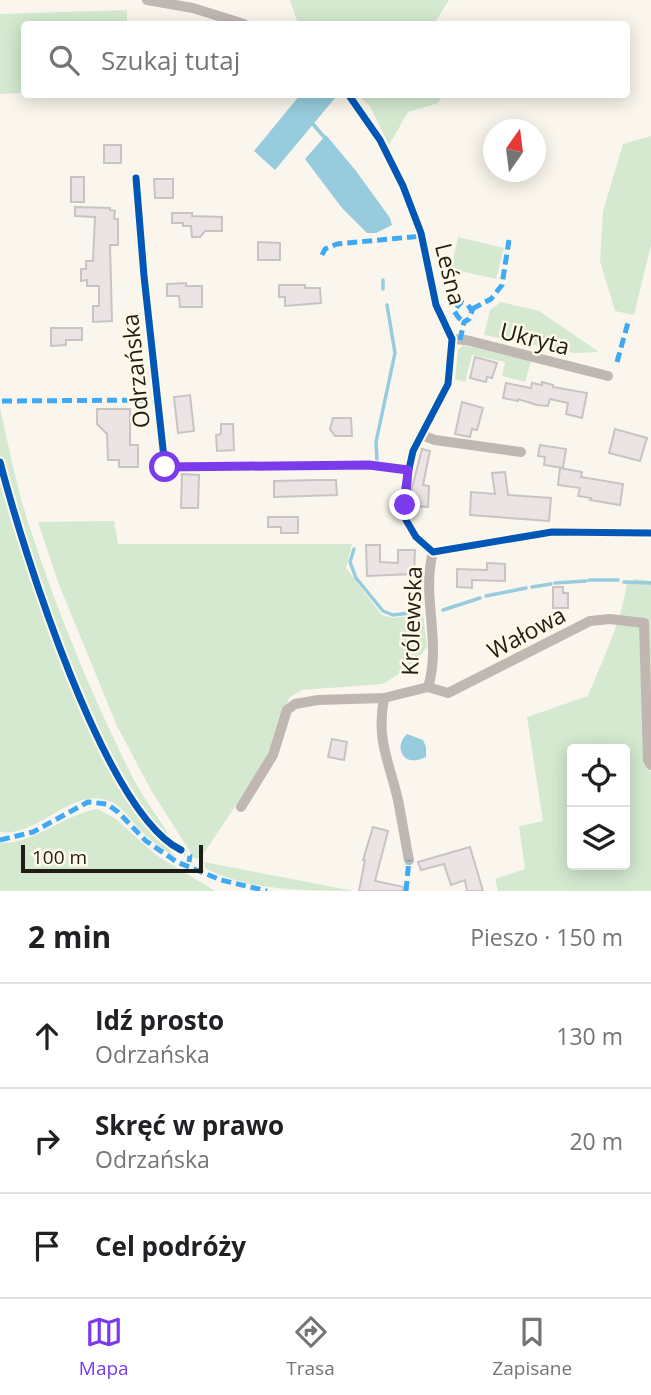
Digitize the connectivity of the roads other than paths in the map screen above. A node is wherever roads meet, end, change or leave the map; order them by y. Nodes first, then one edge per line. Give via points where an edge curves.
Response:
1 (147, 0) edge
2 (234, 21) edge
3 (351, 98) edge
4 (136, 178) dead end
5 (452, 339) junction
6 (608, 376) dead end
7 (421, 435) junction
8 (521, 452) dead end
9 (408, 470) junction
10 (651, 533) edge
11 (433, 552) junction
12 (428, 687) junction
13 (384, 698) junction
14 (651, 765) edge
15 (241, 807) dead end
16 (409, 860) dead end

1 - 2 street
3 - 5 street, Leśna via 403,186 421,233 436,305
4 - 9 street, Odrzańska via 165,467 369,465
5 - 6 street, Ukryta
5 - 7 street, Leśna via 448,384
7 - 8 street
7 - 9 street, Leśna
9 - 11 street via 406,520
10 - 11 street via 552,532
11 - 12 street, Królewska via 429,581 434,657
12 - 13 street, Królewska
12 - 14 street, Wałowa via 448,692 590,621 645,623
13 - 15 street, Królewska via 318,700 287,710 273,755
13 - 16 street, Królewska via 381,740

